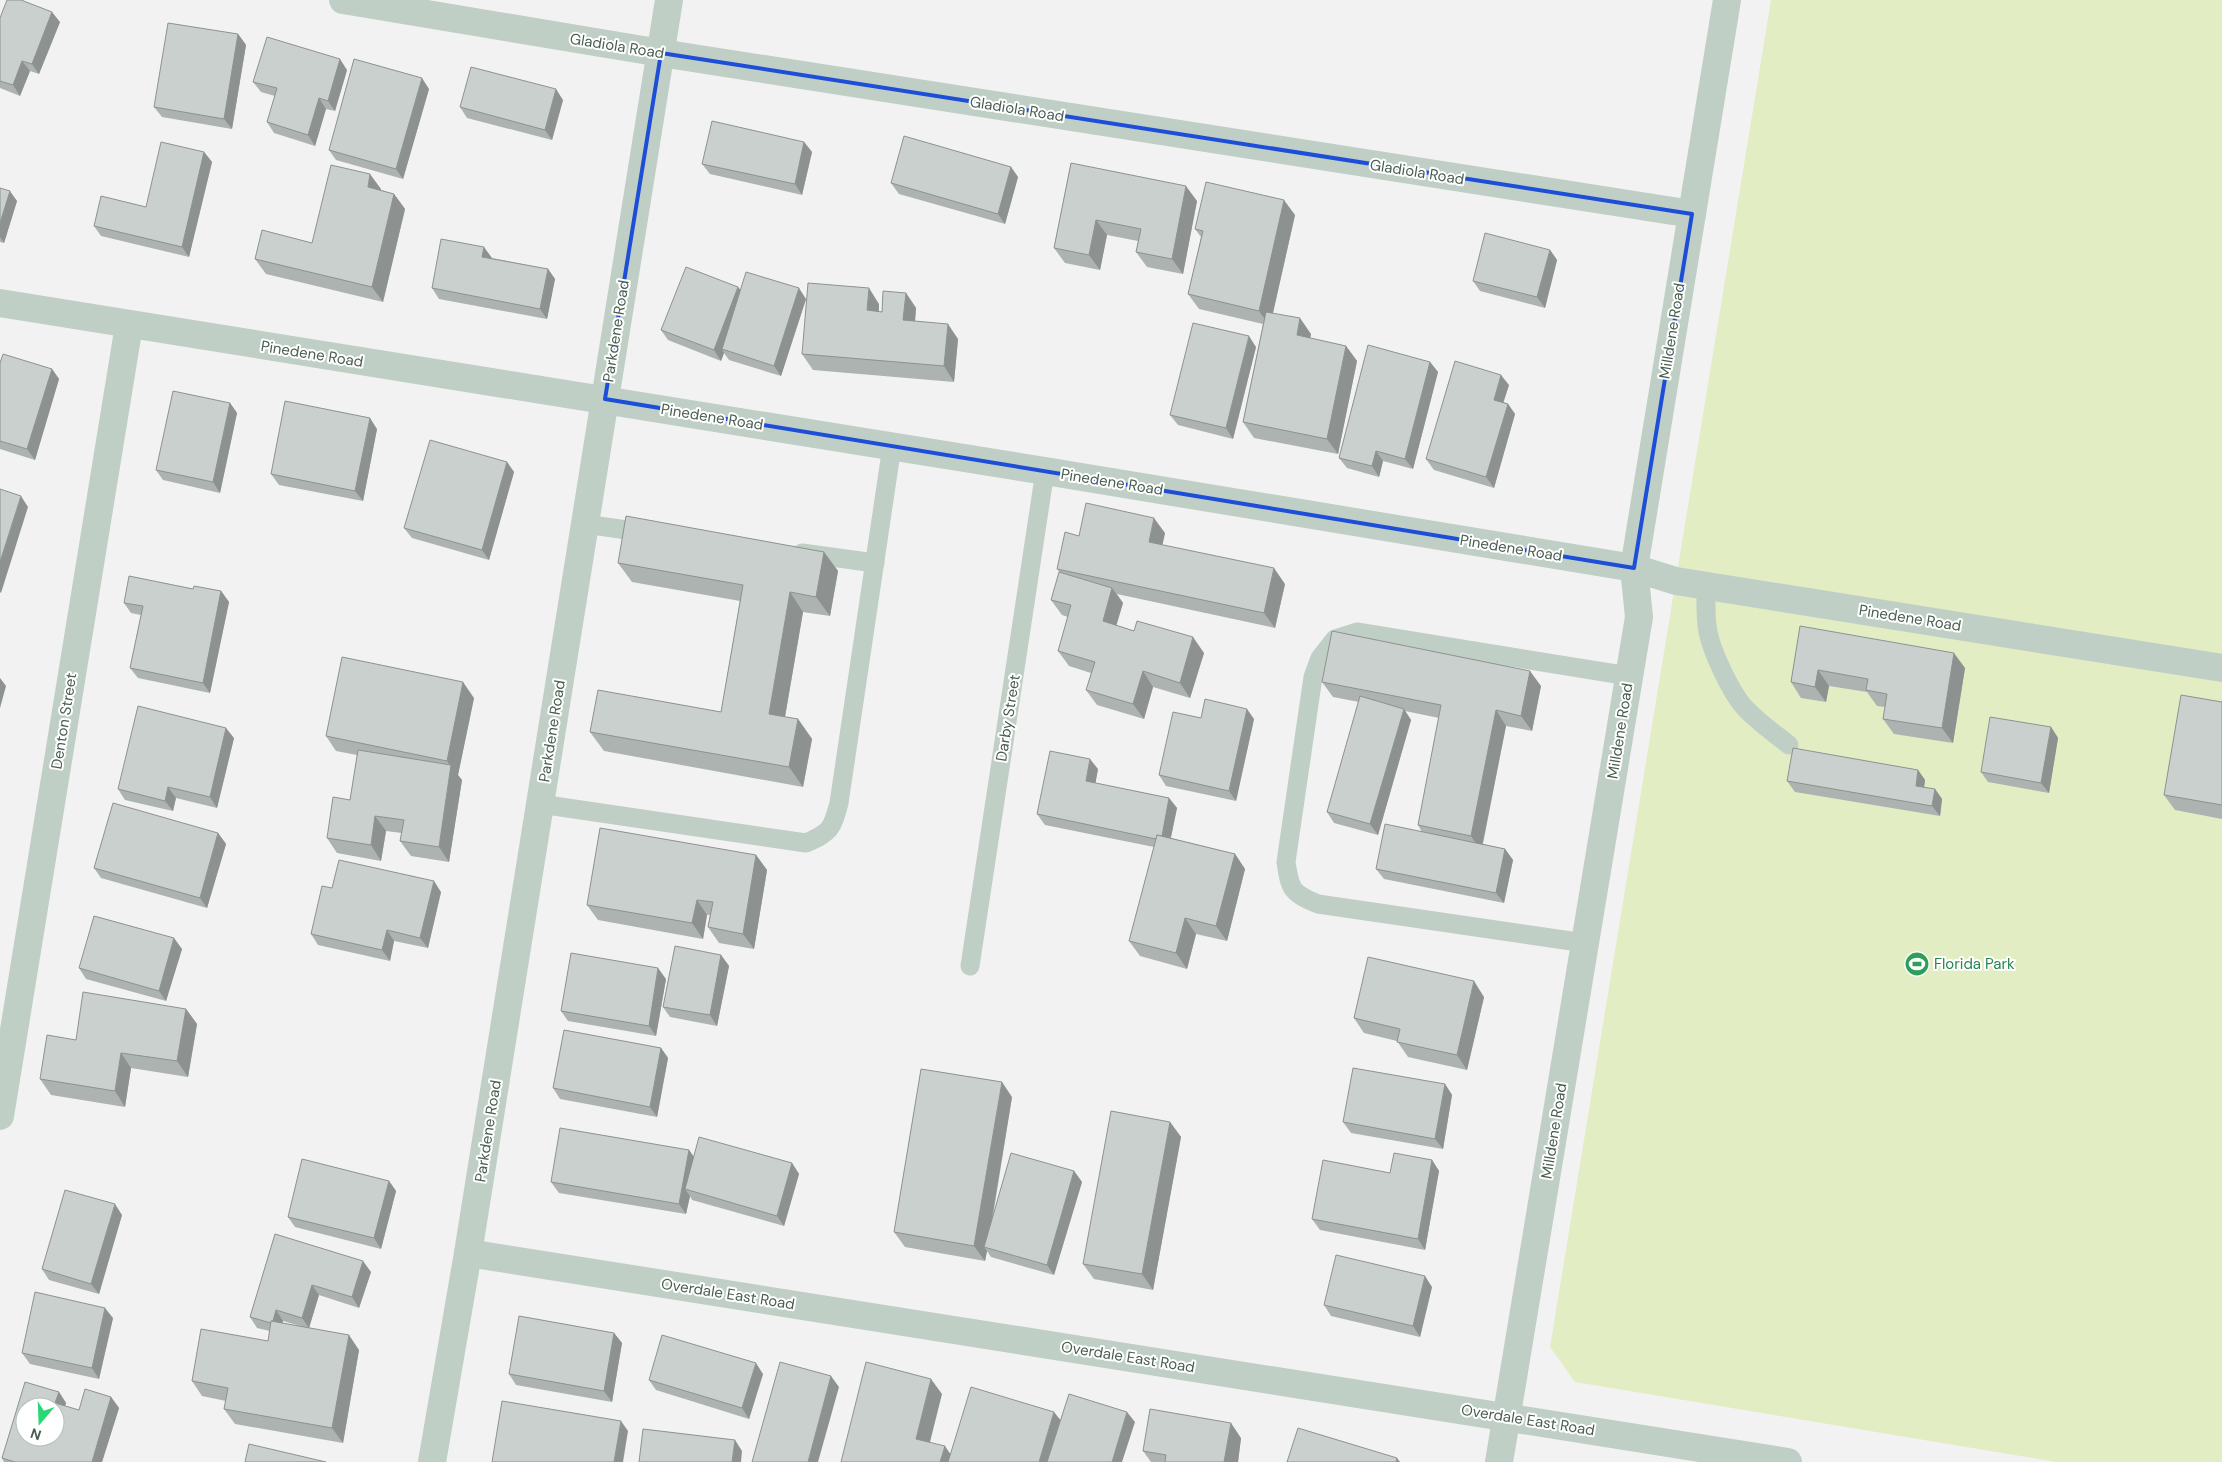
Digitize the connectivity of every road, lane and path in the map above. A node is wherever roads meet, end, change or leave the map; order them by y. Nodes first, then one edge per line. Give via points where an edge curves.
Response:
1 (343, 0) edge
2 (669, 0) edge
3 (1727, 0) edge
4 (660, 53) junction
5 (1692, 214) junction
6 (0, 303) edge
7 (129, 325) junction
8 (605, 399) junction
9 (892, 446) junction
10 (1045, 471) junction
11 (585, 524) junction
12 (662, 534) edge
13 (788, 552) edge
14 (875, 563) junction
15 (1634, 568) junction
16 (1706, 585) junction
17 (2222, 668) edge
18 (1629, 676) junction
19 (1789, 745) dead end
20 (540, 804) junction
21 (1585, 943) junction
22 (970, 966) dead end
23 (0, 1116) edge
24 (468, 1253) junction
25 (1507, 1416) junction
26 (432, 1462) edge
27 (1499, 1462) edge
28 (1788, 1462) edge

1 - 4 street, Gladiola Road
2 - 4 street, Parkdene Road
3 - 5 street, Milldene Road
4 - 5 street, Gladiola Road
4 - 8 street, Parkdene Road
5 - 15 street, Milldene Road
6 - 7 street, Pinedene Road
7 - 8 street, Pinedene Road
7 - 23 street, Denton Street
8 - 9 street, Pinedene Road
8 - 11 street, Parkdene Road
9 - 10 street, Pinedene Road
9 - 14 lane
10 - 15 street, Pinedene Road
10 - 22 lane, Darby Street
11 - 12 lane
11 - 20 street, Parkdene Road
13 - 14 lane
14 - 20 lane via 839,803 834,822 825,835 806,843
15 - 16 street, Pinedene Road via 1676,581
15 - 18 street, Milldene Road via 1639,617
16 - 17 street, Pinedene Road
16 - 19 lane via 1708,631 1727,679 1743,706
18 - 21 street, Milldene Road
18 - 21 lane via 1357,632 1335,638 1320,658 1314,677 1286,862 1290,886 1302,898 1318,904
20 - 24 street, Parkdene Road
21 - 25 street, Milldene Road
24 - 25 street, Overdale East Road
24 - 26 street, Parkdene Road
25 - 27 street, Milldene Road
25 - 28 street, Overdale East Road

